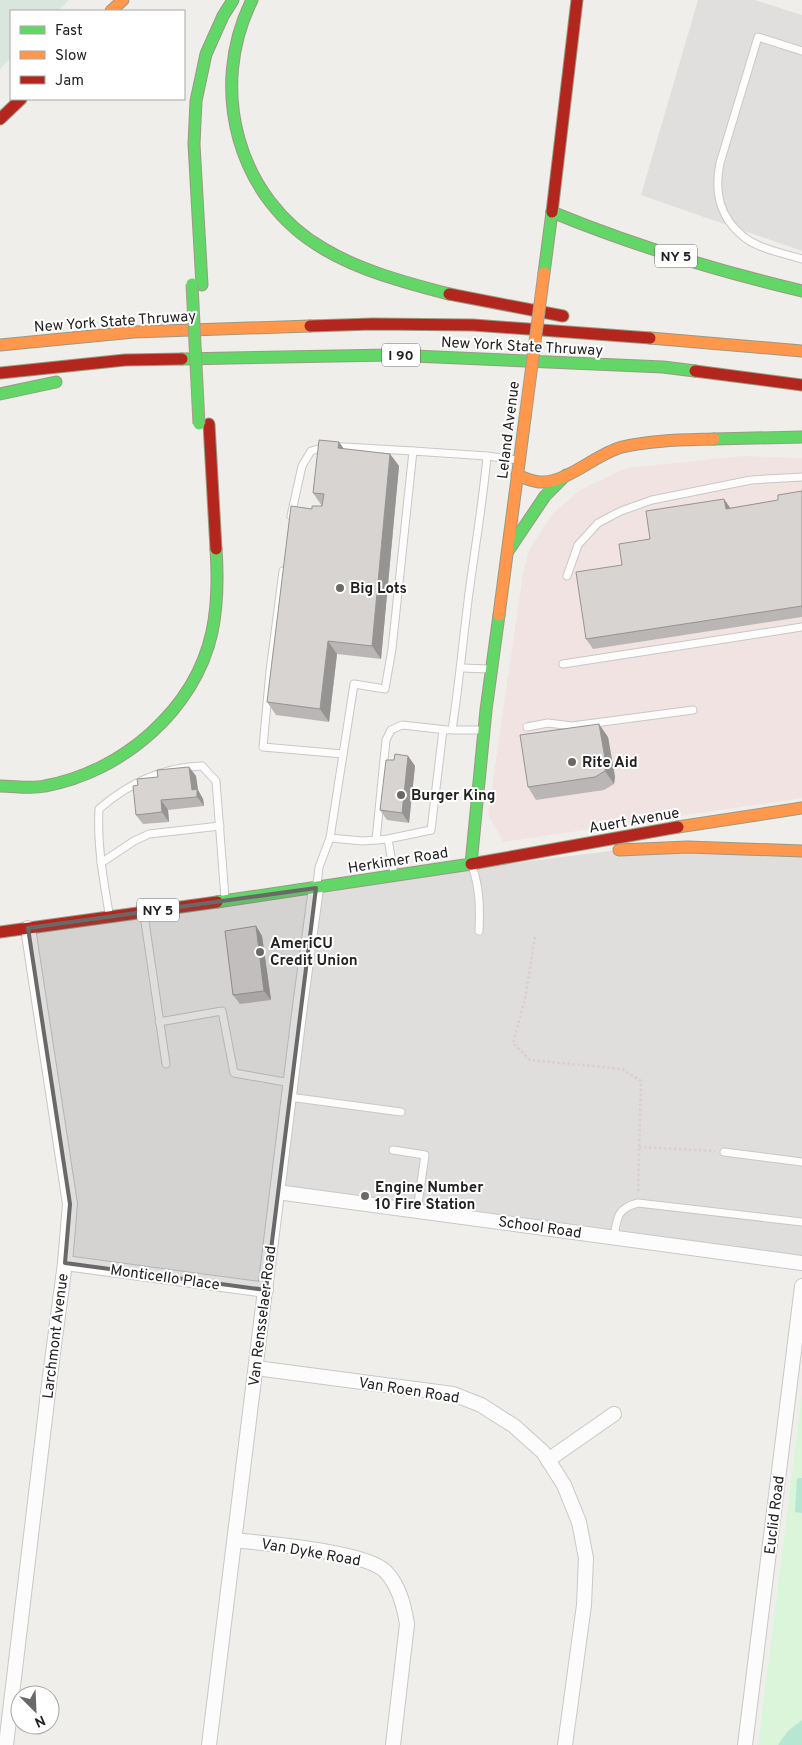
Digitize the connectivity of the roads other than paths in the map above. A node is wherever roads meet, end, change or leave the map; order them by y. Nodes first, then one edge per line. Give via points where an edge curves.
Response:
1 (123, 0) edge
2 (220, 0) edge
3 (233, 0) edge
4 (252, 0) edge
5 (577, 0) edge
6 (112, 10) edge
7 (802, 51) edge
8 (19, 100) edge
9 (0, 119) edge
10 (552, 212) junction
11 (802, 259) edge
12 (197, 285) junction
13 (802, 291) edge
14 (576, 318) dead end
15 (605, 323) dead end
16 (732, 344) junction
17 (0, 345) edge
18 (802, 351) edge
19 (179, 358) junction
20 (0, 373) edge
21 (105, 374) dead end
22 (68, 380) dead end
23 (802, 385) edge
24 (0, 394) edge
25 (204, 424) junction
26 (802, 437) edge
27 (414, 452) junction
28 (487, 456) junction
29 (519, 460) junction
30 (567, 474) junction
31 (518, 475) junction
32 (802, 477) edge
33 (290, 522) edge
34 (508, 551) junction
35 (285, 559) edge
36 (567, 576) dead end
37 (802, 627) edge
38 (563, 664) dead end
39 (462, 668) junction
40 (492, 669) junction
41 (693, 710) dead end
42 (527, 727) dead end
43 (443, 730) junction
44 (452, 730) junction
45 (484, 730) junction
46 (343, 754) junction
47 (53, 772) dead end
48 (0, 775) edge
49 (33, 775) dead end
50 (0, 786) edge
51 (802, 808) edge
52 (220, 826) junction
53 (330, 838) junction
54 (376, 840) junction
55 (388, 840) junction
56 (802, 851) edge
57 (100, 863) junction
58 (470, 864) junction
59 (394, 876) junction
60 (316, 888) junction
61 (225, 901) junction
62 (143, 912) junction
63 (110, 916) junction
64 (28, 928) junction
65 (479, 931) dead end
66 (0, 932) edge
67 (159, 1022) junction
68 (166, 1064) dead end
69 (290, 1090) junction
70 (401, 1112) dead end
71 (393, 1150) dead end
72 (724, 1152) road end
73 (802, 1162) edge
74 (277, 1192) junction
75 (417, 1211) junction
76 (802, 1222) edge
77 (614, 1237) junction
78 (65, 1263) junction
79 (802, 1263) edge
80 (802, 1286) edge
81 (266, 1290) junction
82 (798, 1355) edge
83 (256, 1368) junction
84 (614, 1414) dead end
85 (548, 1460) junction
86 (235, 1540) junction
87 (6, 1745) edge
88 (209, 1745) edge
89 (393, 1745) edge
90 (566, 1745) edge
91 (745, 1745) edge

1 - 6 main road
2 - 12 main road via 202,34 190,74 184,116
3 - 12 main road via 206,54 196,101
4 - 14 main road via 234,55 230,86 235,127 250,169 281,214 323,249 361,267 426,288 508,307
5 - 10 main road, Leland Avenue
7 - 11 lane via 758,37 717,179 719,200 727,219 744,238
8 - 9 main road
10 - 13 main road, NY 5 via 668,253
10 - 29 main road, Leland Avenue, bridge
12 - 25 main road, bridge
15 - 16 main road
16 - 17 main road, New York State Thruway / I 90 via 473,325 373,324 134,332
16 - 18 main road, New York State Thruway / I 90
19 - 20 main road, New York State Thruway / I 90 via 125,360
19 - 21 main road
19 - 23 main road, New York State Thruway / I 90 via 391,355 663,367
22 - 24 main road
25 - 47 main road via 208,599 201,639 188,672 168,704 148,724 110,752 79,766
25 - 50 main road via 217,597 213,630 200,671 163,724 110,762 77,777 43,786
26 - 30 main road via 744,437 630,445 596,456
27 - 28 lane
27 - 33 lane via 328,446 311,451 302,466
27 - 46 lane via 385,689 354,684
28 - 29 lane
28 - 39 lane
29 - 31 main road, Leland Avenue
30 - 31 main road via 540,482
30 - 34 main road via 545,496
31 - 34 main road, Leland Avenue
32 - 36 lane via 751,480 652,500 621,511 598,523 578,545
34 - 40 main road, Leland Avenue
35 - 46 lane via 263,746
37 - 38 lane
39 - 40 lane
39 - 44 lane
40 - 45 main road, Leland Avenue
41 - 42 lane via 572,726 548,723
43 - 44 lane
43 - 54 lane via 402,725 391,730 386,740
43 - 55 lane via 431,830
44 - 45 lane
45 - 58 main road, Leland Avenue
46 - 53 lane
48 - 49 main road
51 - 58 main road, Auert Avenue
52 - 57 lane via 149,834
52 - 57 lane via 216,781 202,766 158,773 134,783 99,809
52 - 61 lane
53 - 54 lane via 363,842
53 - 60 lane via 319,868
54 - 55 lane
55 - 59 lane
56 - 58 main road, Herkimer Road via 642,847
57 - 63 lane
58 - 59 main road, Herkimer Road / NY 5
58 - 65 lane via 477,880
59 - 60 main road, Herkimer Road / NY 5
60 - 61 main road, Herkimer Road / NY 5
60 - 69 street, Van Rensselaer Road
61 - 62 main road, Herkimer Road / NY 5
62 - 63 main road, Herkimer Road / NY 5
62 - 67 lane
63 - 64 main road, Herkimer Road / NY 5
64 - 66 main road, Herkimer Road / NY 5
64 - 78 street, Larchmont Avenue via 70,1204
67 - 68 lane
67 - 69 lane via 222,1011 234,1074
69 - 70 lane
69 - 74 street, Van Rensselaer Road
71 - 75 lane via 425,1155
72 - 73 lane
74 - 75 street, School Road
74 - 81 street, Van Rensselaer Road
75 - 77 street, School Road
76 - 77 lane via 638,1203 626,1206 618,1216
77 - 79 street, School Road
78 - 81 street, Monticello Place
78 - 87 street, Larchmont Avenue
80 - 82 street, Euclid Road
81 - 83 street, Van Rensselaer Road
82 - 91 street, Euclid Road
83 - 85 street, Van Roen Road via 452,1394 481,1405 514,1426
83 - 86 street, Van Rensselaer Road
84 - 85 street
85 - 90 street, Van Roen Road via 564,1485 579,1522 586,1558 584,1605
86 - 88 street, Van Rensselaer Road
86 - 89 street, Van Dyke Road via 342,1554 375,1563 385,1571 404,1605 407,1624

